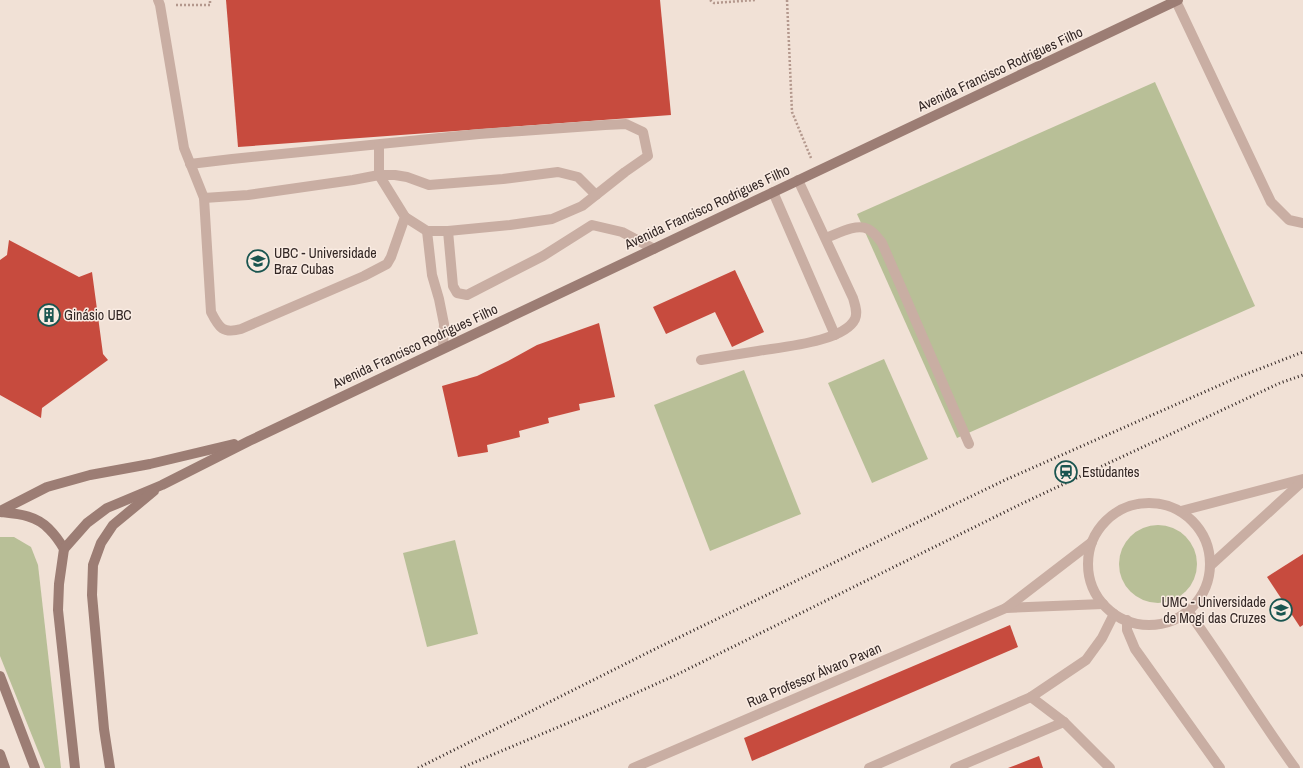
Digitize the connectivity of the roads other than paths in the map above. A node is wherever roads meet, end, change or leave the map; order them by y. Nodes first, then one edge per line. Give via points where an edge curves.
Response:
1 (1177, 0) edge
2 (159, 3) edge
3 (379, 145) junction
4 (190, 164) junction
5 (379, 175) junction
6 (798, 180) junction
7 (773, 192) junction
8 (596, 195) junction
9 (204, 198) junction
10 (404, 217) junction
11 (1303, 223) edge
12 (427, 232) junction
13 (448, 232) junction
14 (826, 238) junction
15 (654, 248) junction
16 (835, 335) junction
17 (443, 348) junction
18 (701, 360) dead end
19 (249, 440) junction
20 (969, 444) dead end
21 (1303, 480) edge
22 (162, 485) junction
23 (1181, 511) junction
24 (0, 512) edge
25 (1092, 542) junction
26 (64, 549) junction
27 (1211, 565) junction
28 (1103, 604) junction
29 (1006, 608) junction
30 (1188, 611) junction
31 (1114, 614) junction
32 (1127, 620) junction
33 (0, 676) edge
34 (1031, 697) junction
35 (1064, 722) junction
36 (0, 754) edge
37 (5, 768) edge
38 (35, 768) edge
39 (75, 768) edge
40 (110, 768) edge
41 (633, 768) edge
42 (869, 768) edge
43 (955, 768) edge
44 (1110, 768) edge
45 (1220, 768) edge
46 (1295, 768) edge

1 - 6 main road, Avenida Francisco Rodrigues Filho
1 - 11 street via 1271,202 1289,220
2 - 4 street via 184,148
3 - 4 street
3 - 5 street
3 - 8 street via 479,134 605,125 626,124 644,132 648,156
4 - 9 street
5 - 8 street via 407,177 429,185 558,172 578,177
5 - 9 street via 255,194
5 - 10 street
6 - 7 main road, Avenida Francisco Rodrigues Filho
6 - 14 street
7 - 15 main road, Avenida Francisco Rodrigues Filho
7 - 16 street
8 - 13 street via 582,206 552,219
9 - 10 street via 211,312 216,323 231,332 388,264
10 - 12 street
12 - 13 street
12 - 17 street via 432,275 444,324
13 - 15 street via 453,286 457,293 467,295 543,256 592,225 622,232
14 - 16 street via 857,310 855,319
14 - 20 street via 858,227 867,228 882,243
15 - 17 main road, Avenida Francisco Rodrigues Filho
16 - 18 street via 808,343
17 - 19 main road, Avenida Francisco Rodrigues Filho
19 - 22 main road, Avenida Francisco Rodrigues Filho
19 - 24 main road, Avenida Francisco Rodrigues Filho via 47,487
21 - 23 street
21 - 27 street
22 - 26 main road, Avenida Francisco Rodrigues Filho via 107,508 87,523
22 - 40 main road via 113,525 101,542 93,565 92,595
23 - 25 street via 1161,504 1140,503 1119,510 1103,524
23 - 27 street via 1194,521 1203,534 1209,549
24 - 26 main road via 26,515 39,520 49,528
25 - 28 street via 1088,564 1092,585
25 - 29 street, Rua Professor Álvaro Pavan
26 - 39 main road via 58,610
27 - 30 street via 1208,582 1200,598
28 - 29 street, Rua Professor Álvaro Pavan
28 - 31 street
29 - 41 street, Rua Professor Álvaro Pavan
30 - 32 street via 1169,621 1148,625
30 - 46 street
31 - 32 street
31 - 34 street via 1102,638 1086,660
32 - 45 street via 1127,630 1135,648
33 - 38 main road
34 - 35 street
34 - 42 street
35 - 43 street
35 - 44 street
36 - 37 main road

